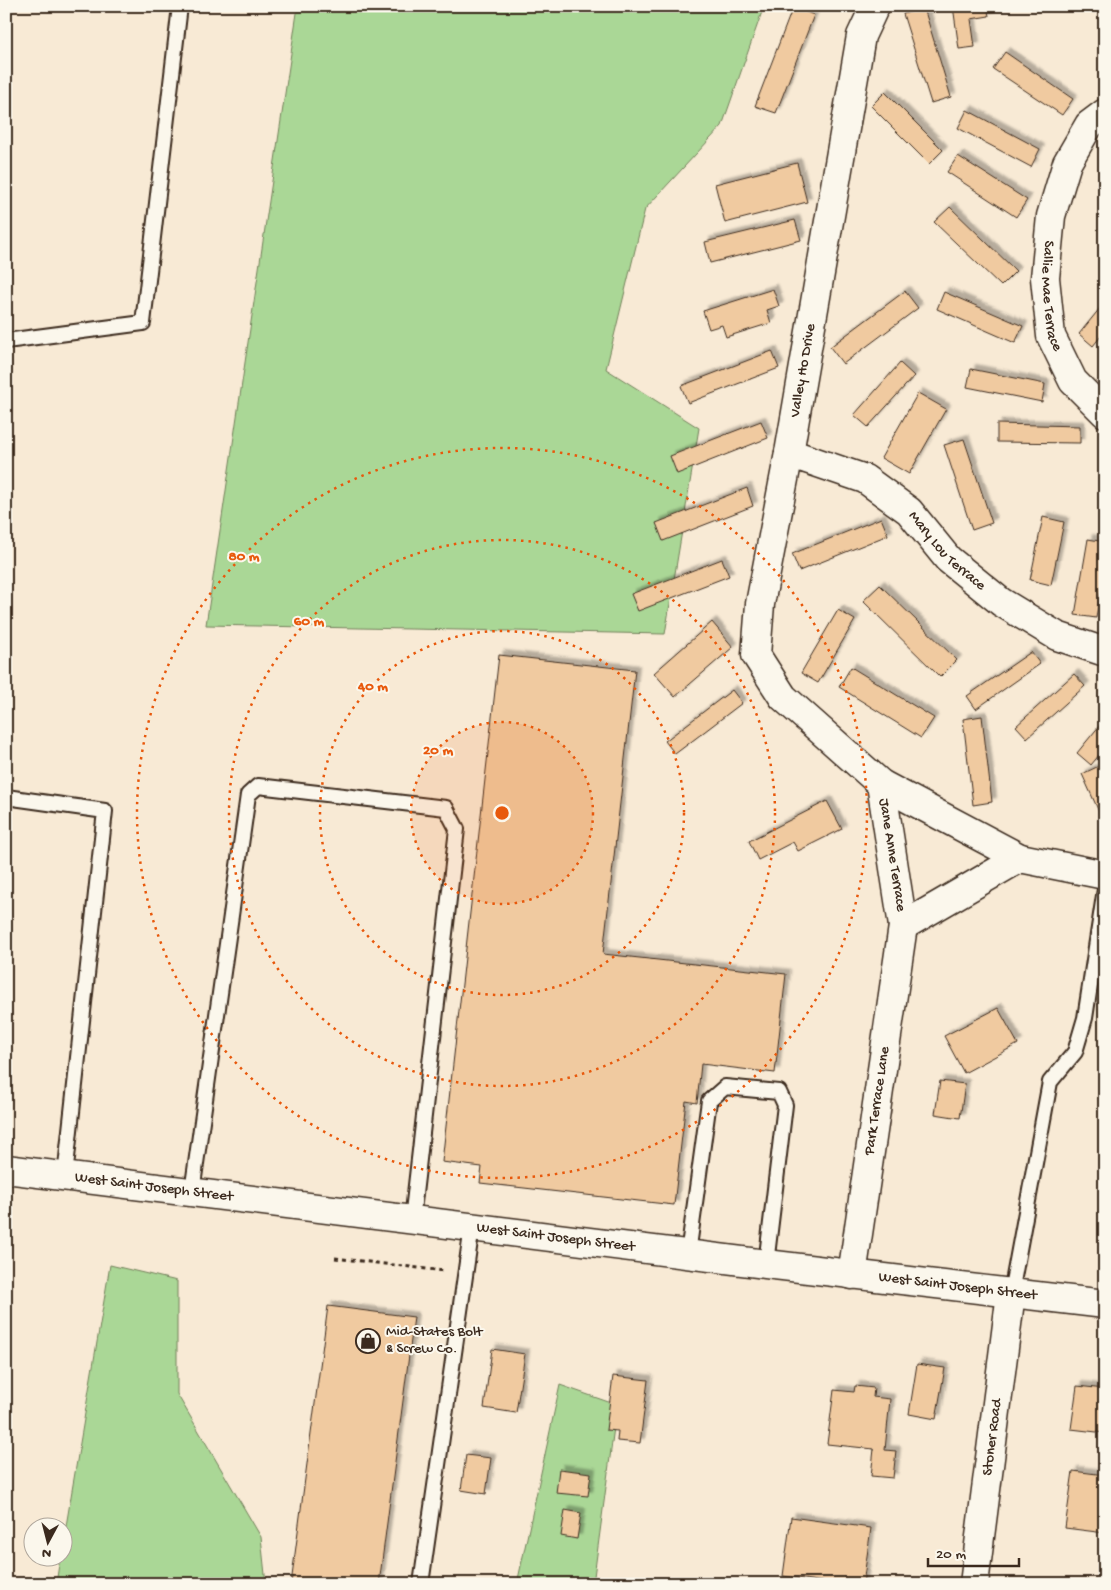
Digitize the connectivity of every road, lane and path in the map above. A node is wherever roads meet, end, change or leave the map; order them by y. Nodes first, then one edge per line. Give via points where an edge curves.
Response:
1 (180, 6) edge
2 (874, 6) edge
3 (1105, 113) edge
4 (6, 342) edge
5 (1105, 413) edge
6 (789, 453) junction
7 (1105, 652) edge
8 (782, 697) joint
9 (881, 784) junction
10 (6, 797) edge
11 (1020, 858) junction
12 (1105, 875) edge
13 (1105, 889) edge
14 (902, 926) junction
15 (6, 1169) edge
16 (65, 1176) junction
17 (192, 1192) junction
18 (412, 1220) junction
19 (472, 1227) junction
20 (688, 1254) junction
21 (335, 1258) dead end
22 (766, 1264) junction
23 (466, 1273) junction
24 (852, 1275) junction
25 (1011, 1293) junction
26 (1105, 1304) edge
27 (421, 1584) edge
28 (974, 1584) edge

1 - 4 lane via 143,323
2 - 6 street, Valley Ho Drive via 861,36
3 - 5 street, Sallie Mae Terrace via 1089,125 1067,163 1051,216 1045,278 1051,336 1073,381
6 - 7 street, Mary Lou Terrace via 865,479 909,511 948,559 1001,602 1056,636
6 - 8 street, Valley Ho Drive via 760,604 756,655
8 - 9 street, Jane Anne Terrace
9 - 11 street
9 - 14 street, Jane Anne Terrace
10 - 16 lane via 105,811
11 - 12 street
11 - 14 street, Jane Anne Terrace
13 - 25 lane via 1085,1018 1075,1052 1050,1082
14 - 24 street, Park Terrace Lane
15 - 16 street, West Saint Joseph Street
16 - 17 street, West Saint Joseph Street
17 - 18 street, West Saint Joseph Street
17 - 18 lane via 248,795 258,786 446,808 457,830
18 - 19 street, West Saint Joseph Street
19 - 20 street, West Saint Joseph Street
19 - 23 lane
20 - 22 street, West Saint Joseph Street
20 - 22 lane via 708,1101 725,1087 779,1092 785,1105
21 - 23 path
22 - 24 street, West Saint Joseph Street
23 - 27 lane
24 - 25 street, West Saint Joseph Street
25 - 26 street, West Saint Joseph Street
25 - 28 street, Stoner Road

